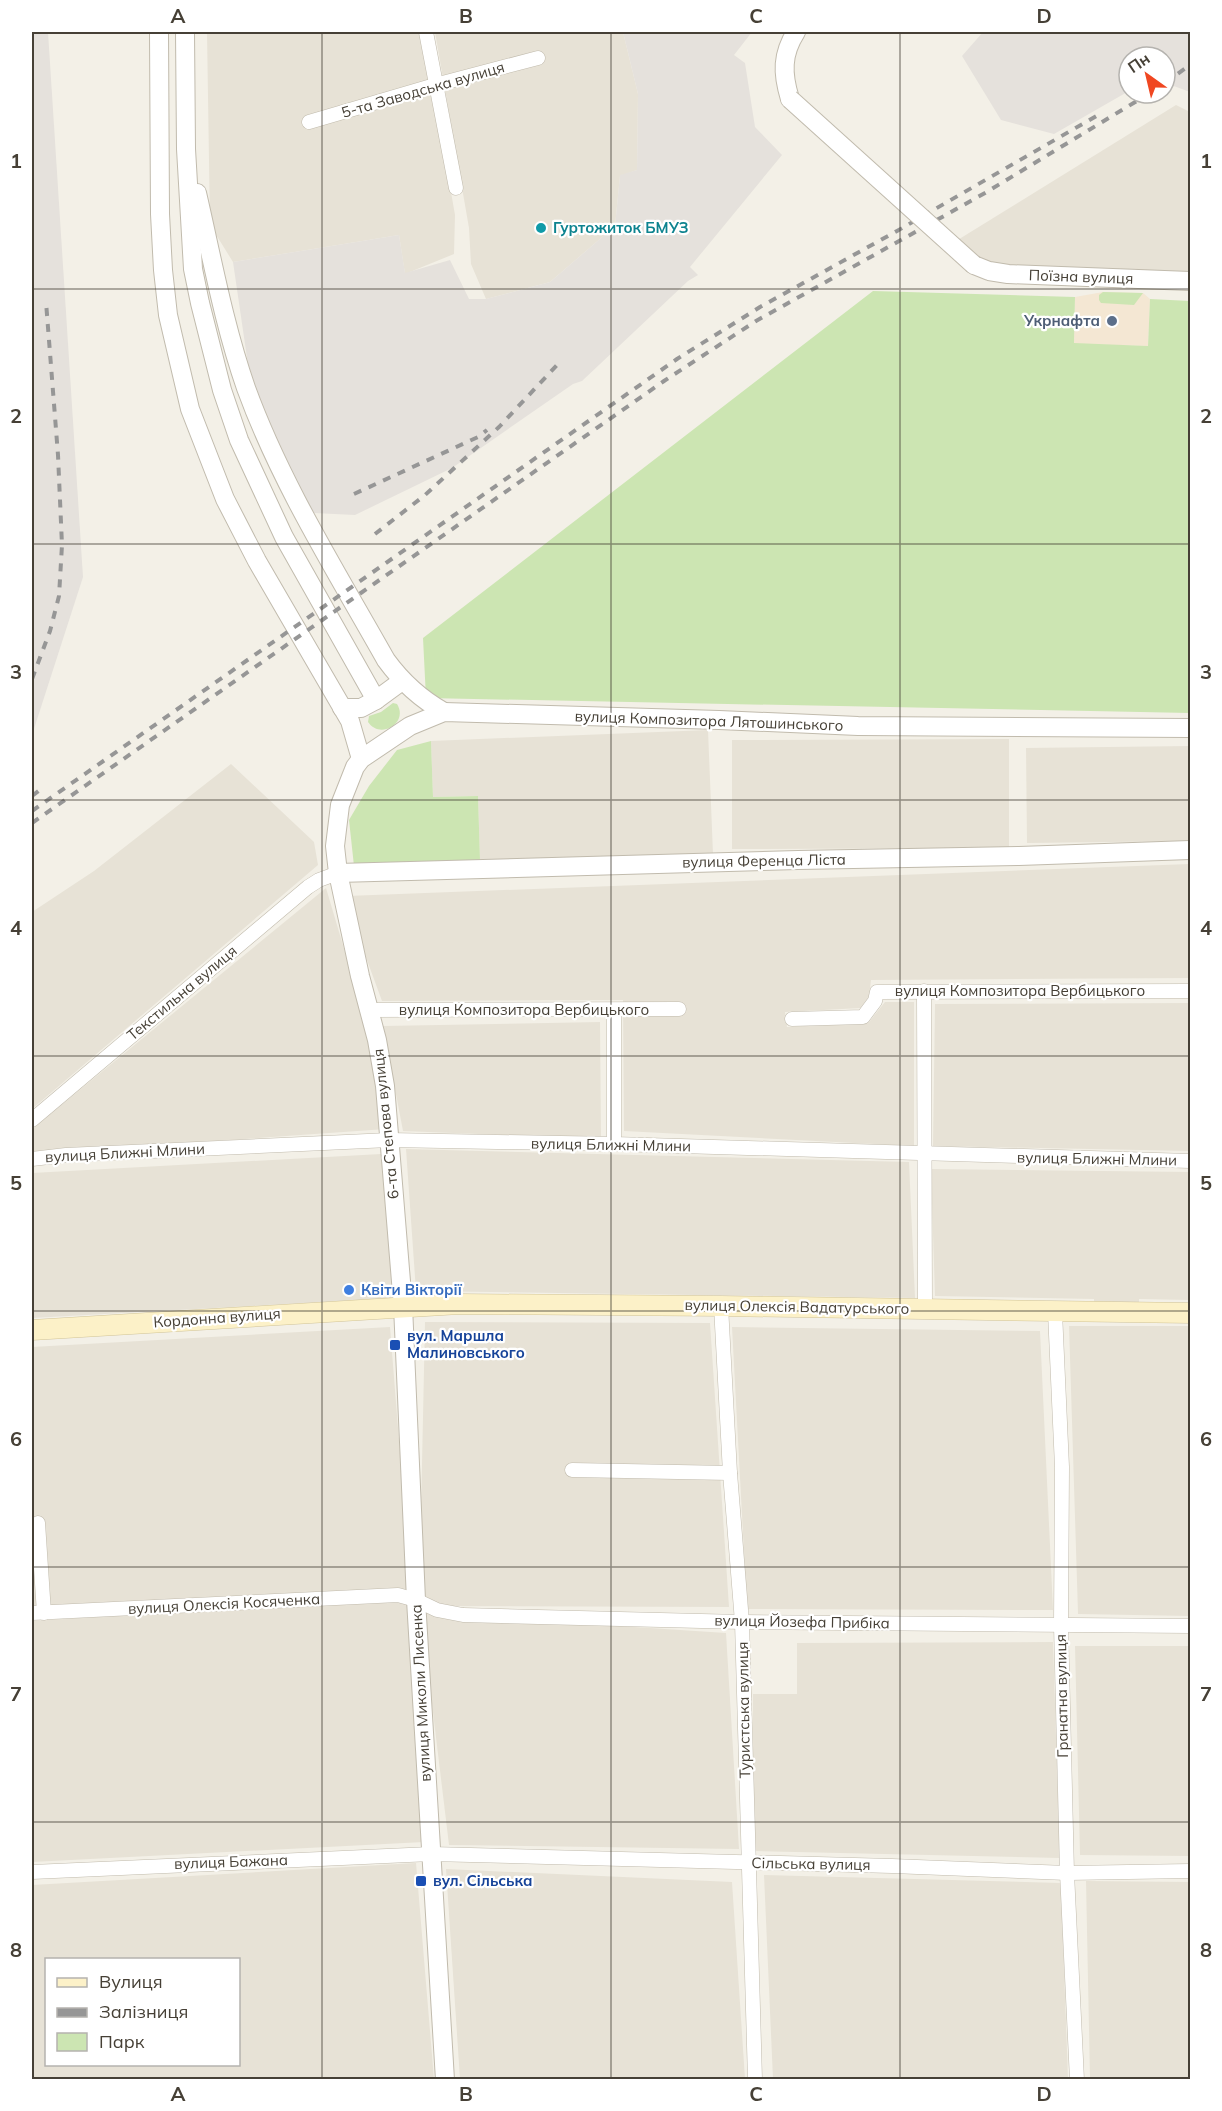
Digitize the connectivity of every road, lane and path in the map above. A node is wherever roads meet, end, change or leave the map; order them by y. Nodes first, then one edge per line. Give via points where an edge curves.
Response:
1 (159, 32) edge
2 (185, 32) edge
3 (426, 32) edge
4 (796, 32) edge
5 (538, 58) dead end
6 (435, 85) junction
7 (309, 122) dead end
8 (186, 148) junction
9 (456, 188) dead end
10 (1191, 281) edge
11 (402, 681) junction
12 (376, 700) junction
13 (342, 708) junction
14 (444, 712) junction
15 (1191, 728) edge
16 (361, 759) junction
17 (1191, 850) edge
18 (338, 873) junction
19 (1191, 991) edge
20 (924, 992) junction
21 (679, 1009) dead end
22 (370, 1010) junction
23 (614, 1010) junction
24 (792, 1019) dead end
25 (32, 1120) edge
26 (389, 1140) junction
27 (614, 1144) junction
28 (923, 1155) junction
29 (32, 1159) edge
30 (1191, 1161) edge
31 (403, 1306) junction
32 (721, 1306) junction
33 (925, 1309) junction
34 (1055, 1312) junction
35 (1191, 1313) edge
36 (32, 1330) edge
37 (572, 1470) dead end
38 (730, 1473) junction
39 (38, 1523) dead end
40 (416, 1600) junction
41 (38, 1613) edge
42 (742, 1622) junction
43 (1061, 1625) junction
44 (1191, 1626) edge
45 (431, 1854) junction
46 (748, 1863) junction
47 (1191, 1871) edge
48 (32, 1872) edge
49 (1066, 1873) junction
50 (445, 2079) edge
51 (755, 2079) edge
52 (1077, 2079) edge

1 - 13 street via 163,270 170,326 190,409 225,500
2 - 8 street
3 - 6 street
4 - 10 street, Поїзна вулиця, bridge via 784,63 790,99 974,265 1008,274
5 - 6 street, 5-та Заводська вулиця
6 - 7 street, 5-та Заводська вулиця
6 - 9 street
8 - 11 street via 226,320 247,388 278,465 386,660
8 - 12 street via 193,269 222,390 239,440 284,537
11 - 12 street
11 - 14 street via 423,701
12 - 13 street via 361,708
13 - 16 street
14 - 15 street, вулиця Композитора Лятошинського via 858,726
14 - 16 street, вулиця Композитора Лятошинського via 410,726
16 - 18 street, вулиця Композитора Лятошинського via 340,805 334,846
17 - 18 street, вулиця Ференца Ліста
18 - 22 street, 6-та Степова вулиця
18 - 25 street, Текстильна вулиця via 308,886
19 - 20 street, вулиця Композитора Вербицького
20 - 24 street, вулиця Композитора Вербицького via 877,992 862,1017
20 - 28 street
21 - 23 street, вулиця Композитора Вербицького
22 - 23 street, вулиця Композитора Вербицького
22 - 26 street, 6-та Степова вулиця via 385,1086
23 - 27 street
26 - 27 street, вулиця Ближні Млини
26 - 29 street, вулиця Ближні Млини
26 - 31 street, 6-та Степова вулиця
27 - 28 street, вулиця Ближні Млини
28 - 30 street, вулиця Ближні Млини
28 - 33 street
31 - 32 main road, вулиця Олексія Вадатурського
31 - 36 main road, Кордонна вулиця
31 - 40 street, вулиця Миколи Лисенка
32 - 33 main road, вулиця Олексія Вадатурського
32 - 38 street, Туристська вулиця
33 - 34 main road, вулиця Олексія Вадатурського
34 - 35 main road, вулиця Олексія Вадатурського
34 - 43 street, Гранатна вулиця via 1062,1467
37 - 38 street
38 - 42 street, Туристська вулиця
39 - 41 street
40 - 41 street, вулиця Олексія Косяченка via 398,1595
40 - 42 street, вулиця Йозефа Прибіка via 437,1610 463,1615
40 - 45 street, вулиця Миколи Лисенка
42 - 43 street, вулиця Йозефа Прибіка
42 - 46 street, Туристська вулиця
43 - 44 street, вулиця Йозефа Прибіка
43 - 49 street, Гранатна вулиця
45 - 46 street, Сільська вулиця
45 - 48 street, вулиця Бажана
45 - 50 street, вулиця Миколи Лисенка
46 - 49 street, Сільська вулиця
46 - 51 street, Туристська вулиця
47 - 49 street, Сільська вулиця
49 - 52 street, Гранатна вулиця

